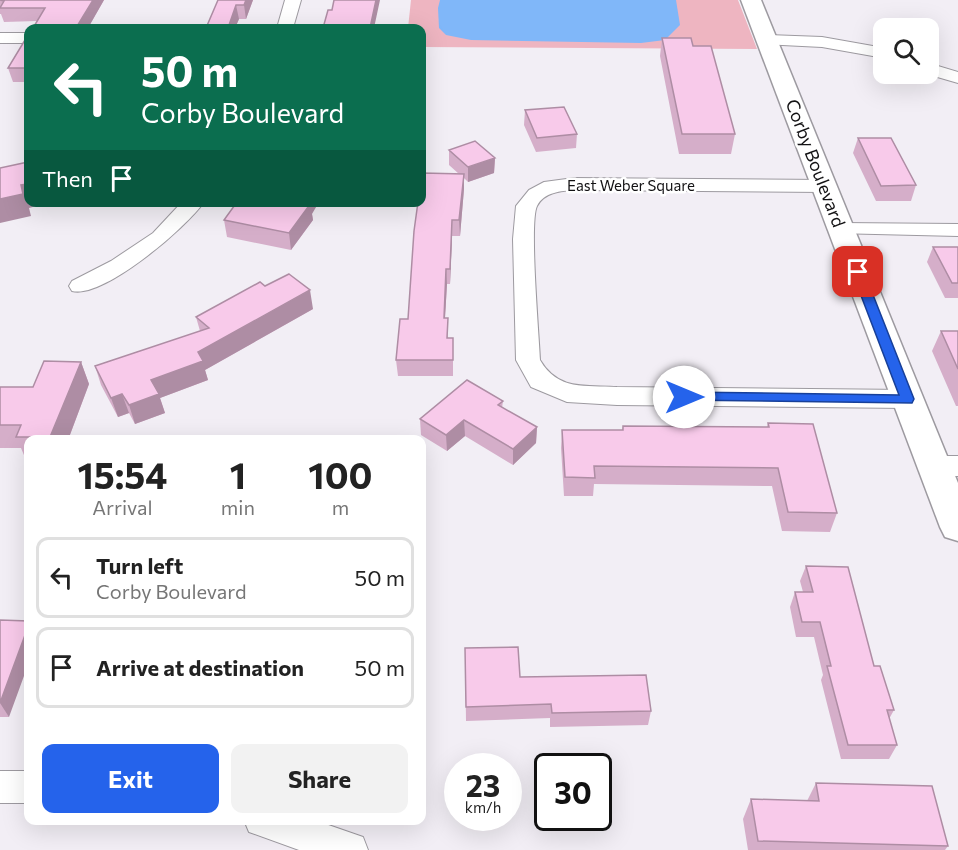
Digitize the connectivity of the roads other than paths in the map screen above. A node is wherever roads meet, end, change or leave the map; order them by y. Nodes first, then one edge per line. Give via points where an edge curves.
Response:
1 (293, 0) edge
2 (751, 0) edge
3 (286, 24) edge
4 (0, 38) edge
5 (24, 38) edge
6 (768, 40) junction
7 (873, 51) edge
8 (939, 72) edge
9 (958, 78) edge
10 (825, 186) junction
11 (189, 207) edge
12 (842, 229) junction
13 (958, 230) edge
14 (80, 286) dead end
15 (907, 399) junction
16 (946, 466) edge
17 (958, 528) edge
18 (24, 787) edge
19 (0, 788) edge
20 (278, 825) edge
21 (350, 850) edge

1 - 3 street
2 - 6 street, Corby Boulevard
4 - 5 street
6 - 7 street via 822,42
6 - 10 street, Corby Boulevard
8 - 9 street
10 - 12 street, Corby Boulevard
10 - 15 street, East Weber Square via 574,184 551,186 536,194 526,206 528,360 540,381 567,393
11 - 14 street via 160,237 119,266
12 - 13 street
12 - 15 street, Corby Boulevard
15 - 16 street, Corby Boulevard
16 - 17 street, Corby Boulevard
18 - 19 street
20 - 21 street

